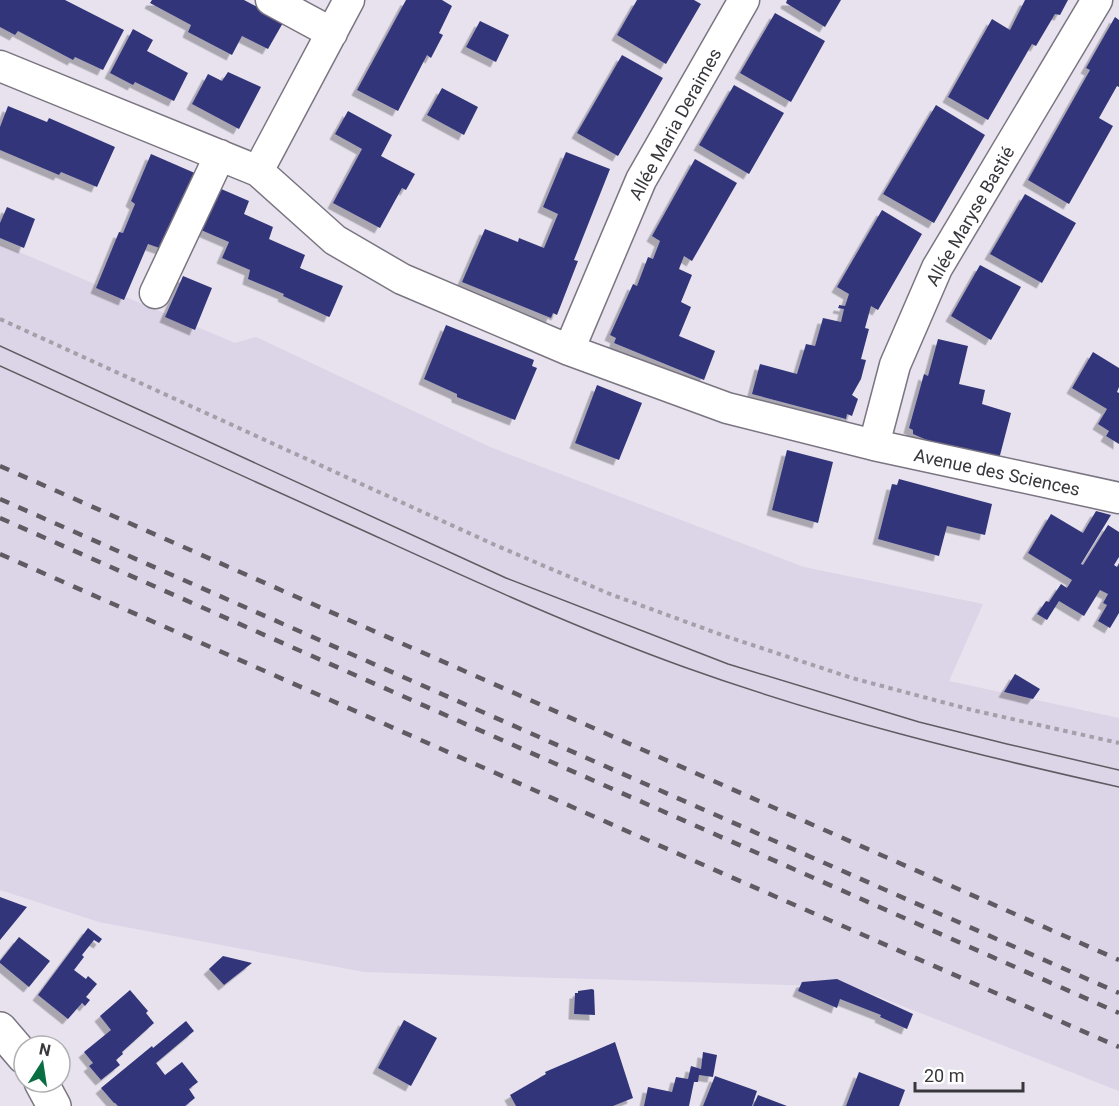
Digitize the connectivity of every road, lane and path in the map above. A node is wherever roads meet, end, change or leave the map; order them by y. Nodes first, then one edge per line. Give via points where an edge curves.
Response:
1 (271, 0) edge
2 (349, 0) edge
3 (744, 0) edge
4 (1097, 0) edge
5 (332, 33) junction
6 (0, 66) edge
7 (220, 155) junction
8 (258, 171) junction
9 (155, 293) dead end
10 (0, 319) edge
11 (569, 350) junction
12 (874, 445) junction
13 (1119, 498) edge
14 (1119, 743) edge
15 (0, 1029) edge
16 (12, 1043) edge

1 - 5 street
2 - 5 street
3 - 11 street, Allée Maria Deraimes via 641,180
4 - 12 street, Allée Maryse Bastié via 937,268 895,365
5 - 8 street
6 - 7 street, Avenue des Sciences
7 - 8 street, Avenue des Sciences
7 - 9 street
8 - 11 street, Avenue des Sciences via 335,240 402,279
10 - 14 path via 610,594 852,678
11 - 12 street, Avenue des Sciences via 727,408
12 - 13 street, Avenue des Sciences
15 - 16 street

